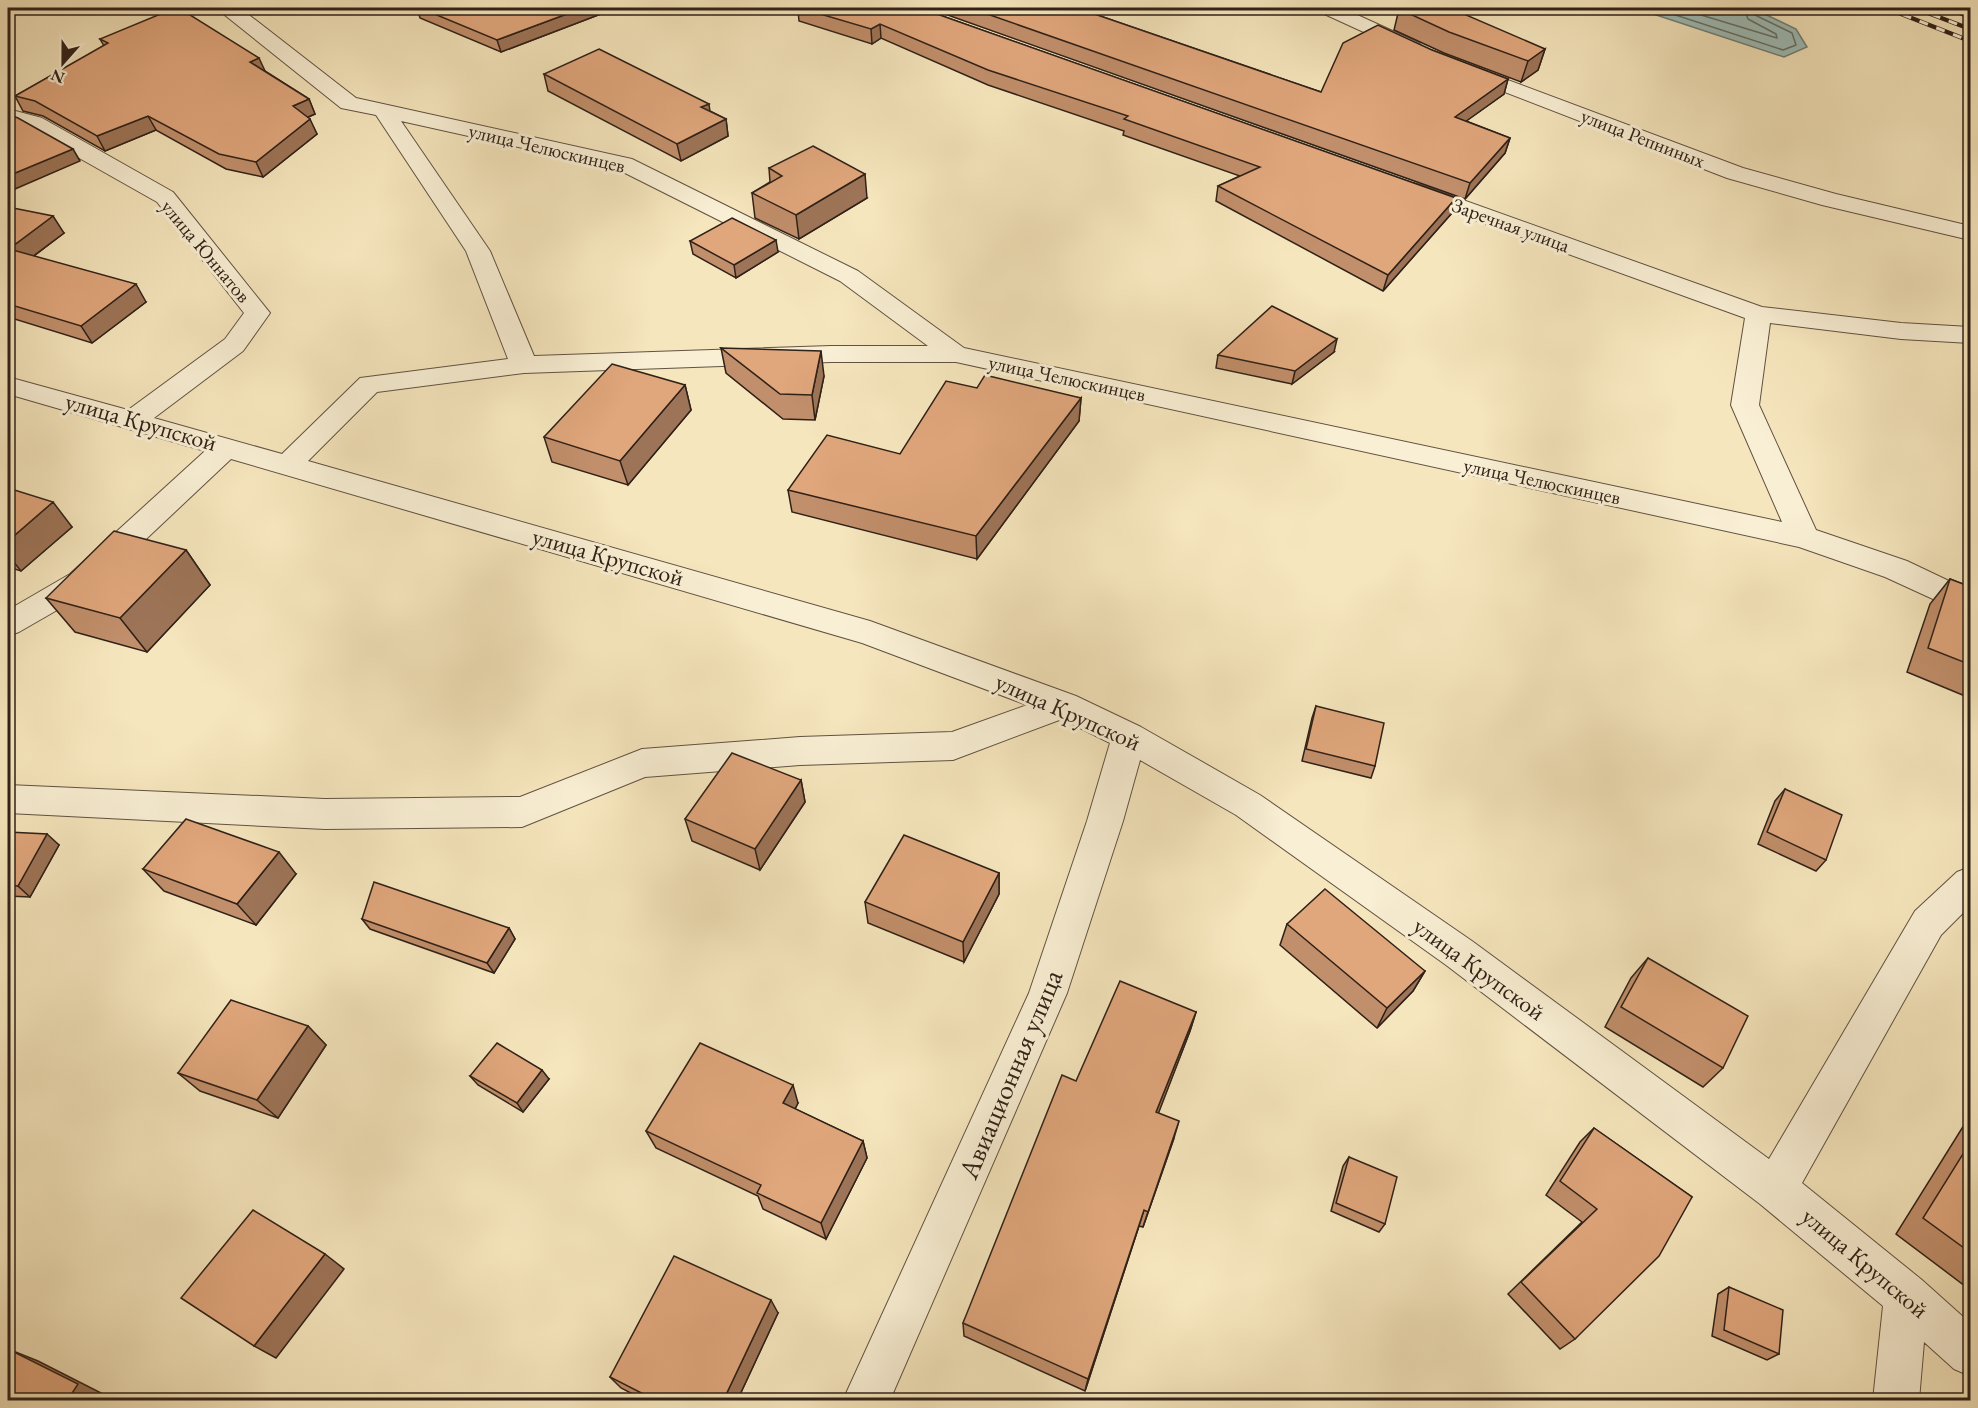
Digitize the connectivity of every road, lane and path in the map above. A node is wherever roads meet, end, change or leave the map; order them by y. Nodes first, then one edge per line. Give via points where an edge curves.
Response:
1 (228, 8) edge
2 (1327, 8) edge
3 (1426, 54) edge
4 (1447, 63) edge
5 (383, 110) junction
6 (8, 115) edge
7 (1388, 181) edge
8 (1971, 233) edge
9 (1758, 314) junction
10 (1971, 335) edge
11 (956, 354) junction
12 (524, 365) junction
13 (8, 385) edge
14 (133, 420) junction
15 (226, 447) junction
16 (288, 465) junction
17 (1804, 537) junction
18 (1971, 604) edge
19 (8, 624) edge
20 (1064, 705) junction
21 (1129, 737) junction
22 (8, 799) edge
23 (1971, 883) edge
24 (1775, 1189) junction
25 (1906, 1296) junction
26 (1971, 1353) edge
27 (866, 1401) edge
28 (1896, 1401) edge

1 - 5 street, улица Челюскинцев via 349,103
2 - 3 street
4 - 8 street, улица Репниных via 1735,173
5 - 11 street, улица Челюскинцев via 624,164 849,276
5 - 12 street via 478,252
6 - 14 street, улица Юннатов via 34,123 165,197 257,313 234,345
7 - 9 street, Заречная улица
9 - 10 street
9 - 17 street via 1745,405
11 - 12 street via 831,354
11 - 17 street, улица Челюскинцев
12 - 16 street via 369,384
13 - 14 street, улица Крупской
14 - 15 street, улица Крупской
15 - 16 street, улица Крупской
15 - 19 street via 81,582
16 - 20 street, улица Крупской via 870,633
17 - 18 street, улица Челюскинцев via 1896,569
20 - 21 street, улица Крупской
20 - 22 street via 952,746 642,763 522,812 325,814
21 - 24 street, улица Крупской via 1248,805 1459,953
21 - 27 street, Авиационная улица via 1047,993
23 - 24 street via 1928,922
24 - 25 street, улица Крупской
25 - 26 street, улица Крупской
25 - 28 street

